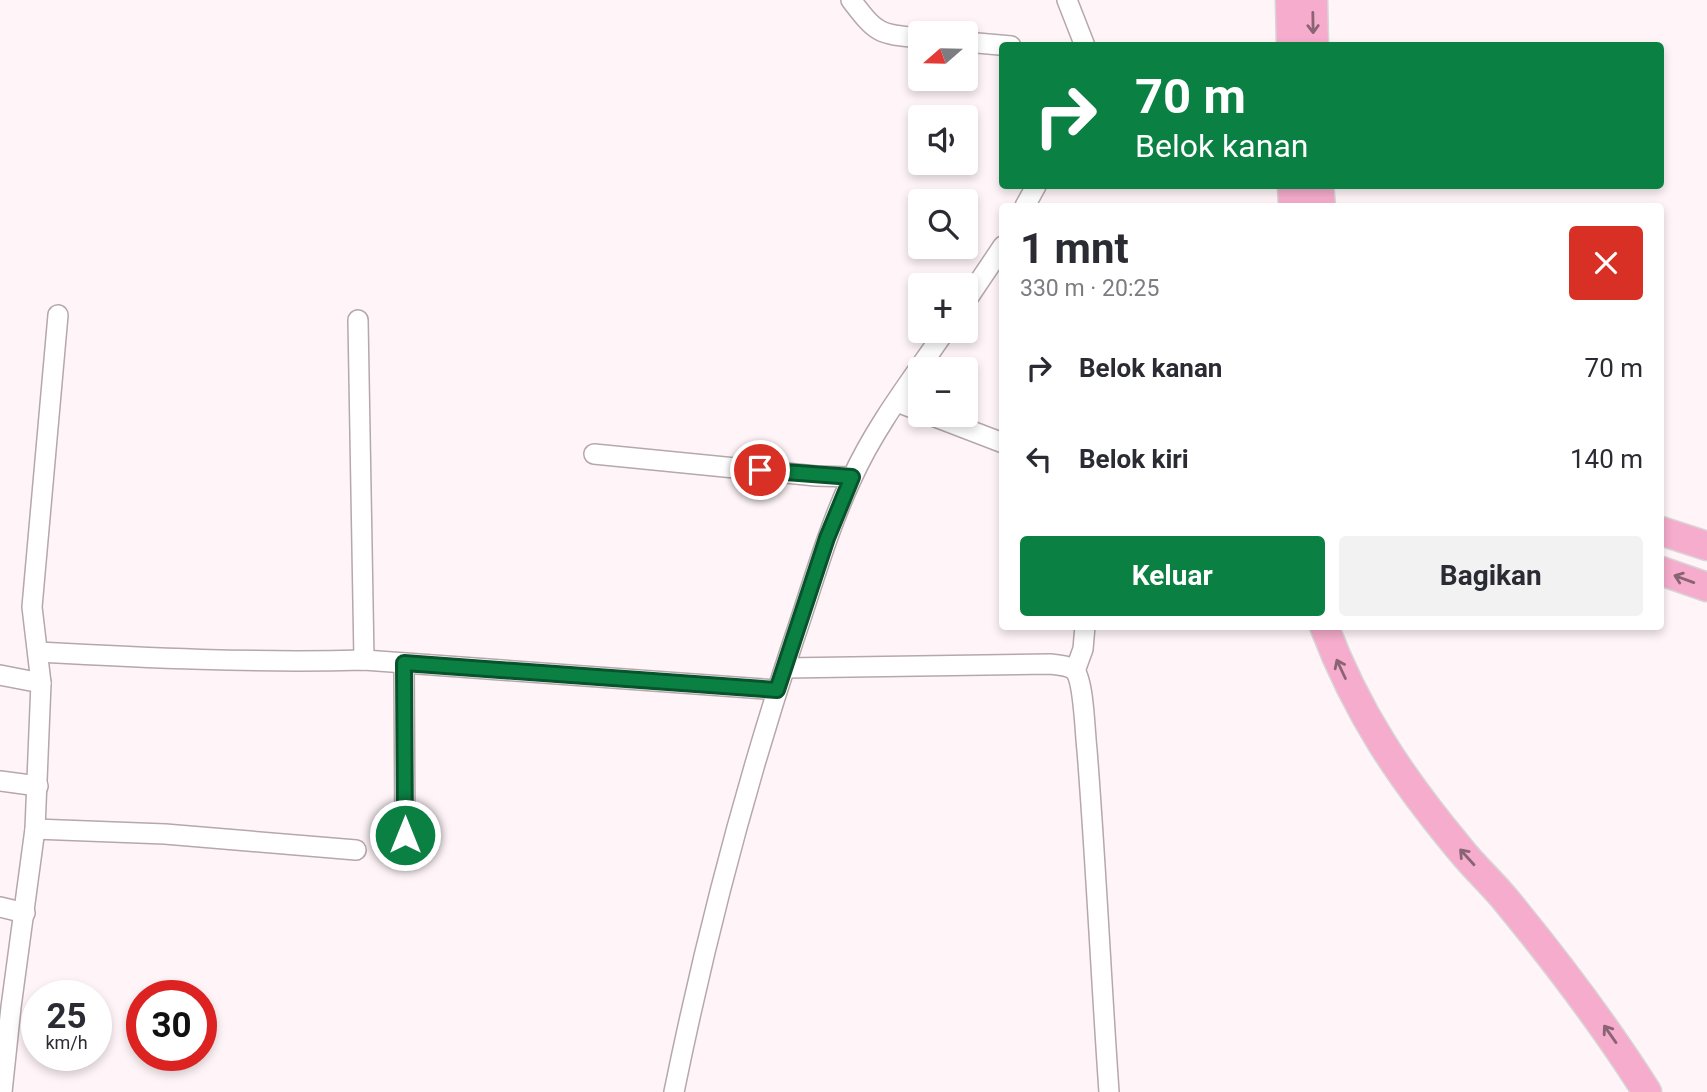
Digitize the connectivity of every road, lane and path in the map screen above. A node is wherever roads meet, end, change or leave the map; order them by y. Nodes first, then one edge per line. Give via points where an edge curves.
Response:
1 (851, 0) edge
2 (1067, 0) edge
3 (1290, 0) edge
4 (1313, 0) edge
5 (908, 36) edge
6 (978, 42) edge
7 (1083, 42) edge
8 (1290, 42) edge
9 (1314, 42) edge
10 (999, 45) edge
11 (999, 252) edge
12 (978, 282) edge
13 (58, 315) dead end
14 (358, 320) dead end
15 (937, 343) edge
16 (897, 402) junction
17 (908, 406) edge
18 (961, 427) edge
19 (999, 441) edge
20 (594, 454) dead end
21 (852, 477) junction
22 (1664, 532) edge
23 (1707, 546) edge
24 (1664, 571) edge
25 (1707, 587) edge
26 (1085, 630) edge
27 (1326, 630) edge
28 (38, 652) junction
29 (364, 660) junction
30 (404, 663) junction
31 (785, 668) junction
32 (1075, 671) junction
33 (0, 675) edge
34 (41, 683) junction
35 (777, 690) junction
36 (0, 781) edge
37 (38, 786) junction
38 (35, 829) junction
39 (405, 835) dead end
40 (356, 850) dead end
41 (0, 907) edge
42 (24, 913) junction
43 (4, 1038) edge
44 (2, 1092) edge
45 (674, 1092) edge
46 (1109, 1092) edge
47 (1647, 1092) edge

1 - 5 street via 869,24 885,34
2 - 7 street
3 - 8 highway
4 -> 9 highway
6 - 10 street
11 - 12 street
13 - 28 street via 32,607
14 - 29 street
15 - 16 street
16 - 17 street
16 - 21 street
18 - 19 street
20 - 21 street
21 - 31 street
22 - 23 highway
25 -> 24 highway
26 - 32 street
47 -> 27 highway via 1563,970 1390,759 1344,677
28 - 29 street via 187,660
28 - 34 street
29 - 30 street
30 - 35 street
30 - 39 street
31 - 32 street via 1050,664
31 - 35 street
32 - 46 street via 1089,773
33 - 34 street
34 - 37 street
35 - 45 street via 725,873
36 - 37 street
37 - 38 street
38 - 40 street
38 - 42 street
41 - 42 street
42 - 43 street
43 - 44 street

